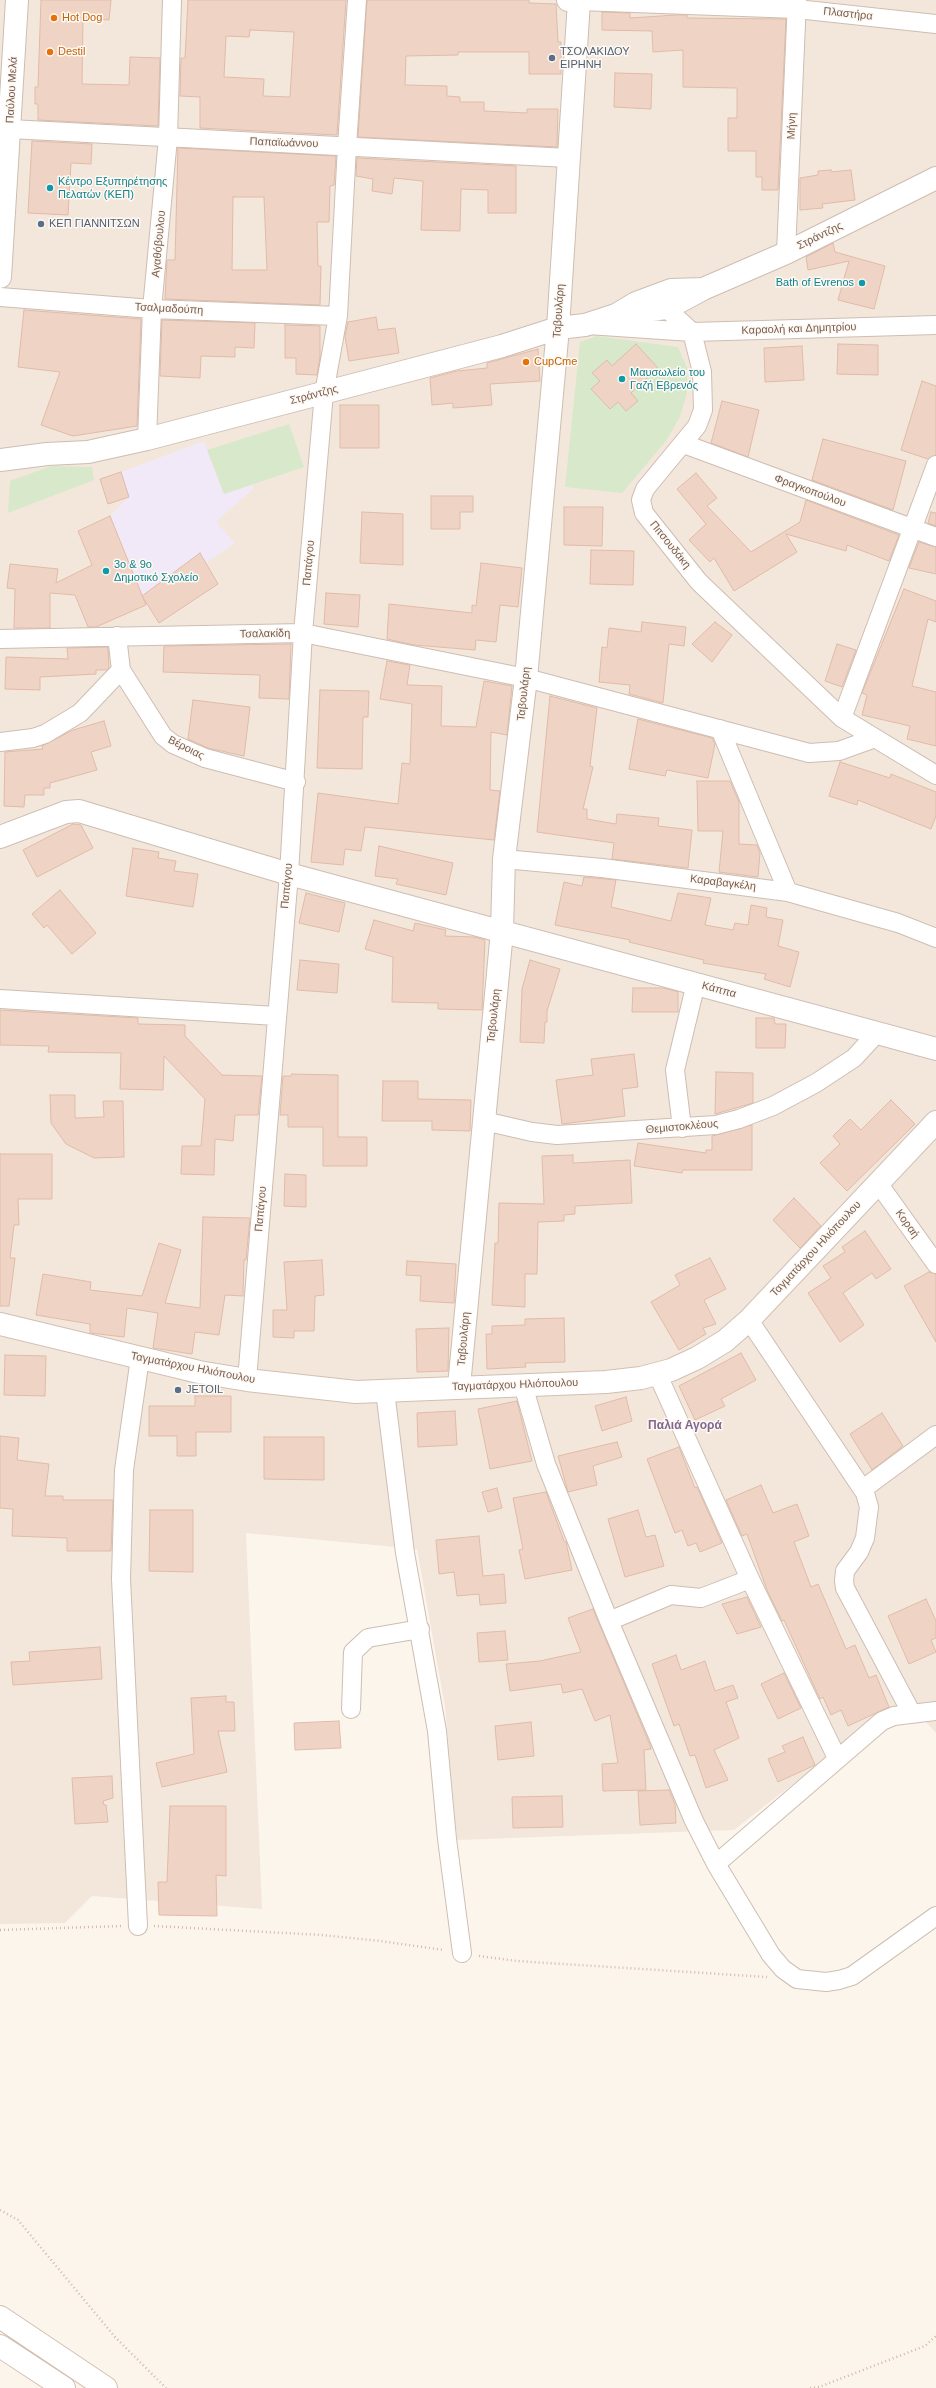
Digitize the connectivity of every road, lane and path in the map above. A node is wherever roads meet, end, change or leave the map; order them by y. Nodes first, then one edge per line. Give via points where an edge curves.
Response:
1 (17, 0) edge
2 (172, 0) edge
3 (357, 0) edge
4 (575, 0) edge
5 (797, 4) edge
6 (936, 24) edge
7 (5, 130) edge
8 (168, 138) junction
9 (347, 146) junction
10 (568, 158) junction
11 (936, 178) edge
12 (786, 253) junction
13 (0, 277) edge
14 (703, 289) junction
15 (0, 297) edge
16 (666, 308) junction
17 (152, 309) junction
18 (624, 312) junction
19 (338, 316) junction
20 (585, 325) junction
21 (936, 325) edge
22 (558, 328) junction
23 (663, 332) junction
24 (692, 332) junction
25 (324, 393) junction
26 (147, 439) junction
27 (684, 444) junction
28 (0, 460) edge
29 (936, 465) edge
30 (913, 529) junction
31 (936, 537) edge
32 (304, 633) junction
33 (117, 636) junction
34 (0, 639) edge
35 (121, 670) junction
36 (526, 678) junction
37 (842, 718) junction
38 (720, 729) junction
39 (875, 738) junction
40 (0, 742) edge
41 (936, 776) edge
42 (296, 782) junction
43 (0, 838) edge
44 (504, 859) junction
45 (289, 874) junction
46 (788, 892) junction
47 (502, 931) junction
48 (936, 938) edge
49 (696, 983) junction
50 (0, 999) edge
51 (276, 1016) junction
52 (878, 1032) junction
53 (936, 1049) edge
54 (484, 1121) junction
55 (936, 1122) edge
56 (682, 1128) junction
57 (878, 1183) junction
58 (936, 1264) edge
59 (749, 1320) junction
60 (0, 1324) edge
61 (140, 1358) junction
62 (658, 1373) junction
63 (247, 1380) junction
64 (459, 1386) junction
65 (523, 1386) junction
66 (385, 1391) junction
67 (936, 1435) edge
68 (863, 1489) junction
69 (750, 1579) junction
70 (609, 1621) junction
71 (420, 1629) junction
72 (351, 1709) dead end
73 (936, 1711) edge
74 (912, 1714) junction
75 (837, 1758) junction
76 (716, 1864) junction
77 (936, 1916) edge
78 (138, 1926) junction
79 (0, 1930) edge
80 (462, 1953) junction
81 (797, 1979) junction
82 (0, 2210) edge
83 (0, 2318) edge
84 (936, 2336) edge
85 (0, 2346) edge
86 (64, 2388) edge
87 (106, 2388) edge
88 (166, 2388) edge
89 (810, 2388) edge

1 - 7 street, Παύλου Μελά
2 - 8 street, Αγαθόβουλου
3 - 9 street, Παπάγου
4 - 5 street, Πλαστήρα
4 - 10 street, Ταβουλάρη
5 - 6 street, Πλαστήρα
5 - 12 street, Μήνη
7 - 8 street, Παπαϊωάννου
7 - 13 street, Παύλου Μελά
8 - 9 street, Παπαϊωάννου
8 - 17 street, Αγαθόβουλου
9 - 10 street, Παπαϊωάννου
9 - 19 street, Παπάγου
10 - 22 street, Ταβουλάρη
11 - 12 street, Στράντζης
12 - 14 street, Στράντζης
14 - 16 street, Στράντζης
14 - 18 street, Στράντζης via 663,293 636,303
15 - 17 street, Τσαλμαδούπη
16 - 18 street, Στράντζης
16 - 24 street
17 - 19 street, Τσαλμαδούπη
17 - 26 street, Αγαθόβουλου
18 - 20 street, Στράντζης
18 - 23 street via 644,317
19 - 25 street, Παπάγου
20 - 22 street, Στράντζης
20 - 23 street, Καραολή και Δημητρίου
21 - 24 street, Καραολή και Δημητρίου
22 - 25 street, Στράντζης via 502,346
22 - 36 street, Ταβουλάρη
23 - 24 street, Καραολή και Δημητρίου
24 - 27 street, Πιτσουδάκη via 702,372 703,410 697,426
25 - 26 street, Στράντζης
25 - 32 street, Παπάγου
26 - 28 street, Στράντζης via 88,452
27 - 30 street, Φραγκοπούλου
27 - 37 street, Πιτσουδάκη via 645,489 641,500 644,513 699,582
29 - 30 street
30 - 31 street, Φραγκοπούλου
30 - 37 street
32 - 33 street, Τσαλακίδη
32 - 36 street, Τσαλακίδη
32 - 42 street, Παπάγου
33 - 34 street, Τσαλακίδη
33 - 35 street, Βέροιας
35 - 40 street via 80,713 45,734
35 - 42 street, Βέροιας via 156,726 173,744 218,762
36 - 38 street, Τσαλακίδη
36 - 44 street, Ταβουλάρη
37 - 39 street, Πιτσουδάκη
38 - 39 street, Τσαλακίδη via 809,753 839,751
38 - 46 street
39 - 41 street, Πιτσουδάκη
42 - 45 street, Παπάγου
43 - 45 street, Κάππα via 66,812 79,811
44 - 46 street, Καραβαγκέλη via 602,868
44 - 47 street, Ταβουλάρη
45 - 47 street, Κάππα
45 - 51 street, Παπάγου
46 - 48 street, Καραβαγκέλη via 898,924
47 - 49 street, Κάππα
47 - 54 street, Ταβουλάρη
49 - 52 street, Κάππα
49 - 56 street via 675,1070
50 - 51 street
51 - 63 street, Παπάγου
52 - 53 street, Κάππα
52 - 56 street, Θεμιστοκλέους via 854,1058 794,1096 740,1119 716,1125
54 - 56 street, Θεμιστοκλέους via 557,1135
54 - 64 street, Ταβουλάρη
55 - 57 street, Ταγματάρχου Ηλιόπουλου
57 - 58 street, Κοραή
57 - 59 street, Ταγματάρχου Ηλιόπουλου
59 - 62 street, Ταγματάρχου Ηλιόπουλου via 725,1341 697,1358
59 - 68 street
60 - 61 street, Ταγματάρχου Ηλιόπουλου
61 - 63 street, Ταγματάρχου Ηλιόπουλου
61 - 78 street via 124,1470 121,1578
62 - 65 street, Ταγματάρχου Ηλιόπουλου via 606,1382
62 - 69 street
63 - 66 street, Ταγματάρχου Ηλιόπουλου via 356,1392
64 - 65 street, Ταγματάρχου Ηλιόπουλου
64 - 66 street, Ταγματάρχου Ηλιόπουλου
65 - 70 street via 546,1464
66 - 71 street via 405,1553
67 - 68 street
68 - 74 street via 869,1506 865,1538 859,1552 845,1571 845,1588
69 - 70 street via 701,1598 671,1595
69 - 75 street
70 - 76 street via 704,1843
71 - 72 street via 368,1638 353,1652
71 - 80 street via 437,1731 447,1839
73 - 74 street
74 - 75 street via 894,1716 882,1721
75 - 76 street
76 - 81 street via 771,1955 783,1969
77 - 81 street via 852,1976 826,1982
78 - 79 path
78 - 80 path via 322,1935
80 - 81 path via 524,1962
82 - 88 path via 18,2220 115,2338
83 - 87 street
84 - 89 path via 925,2346 819,2387
85 - 86 street

